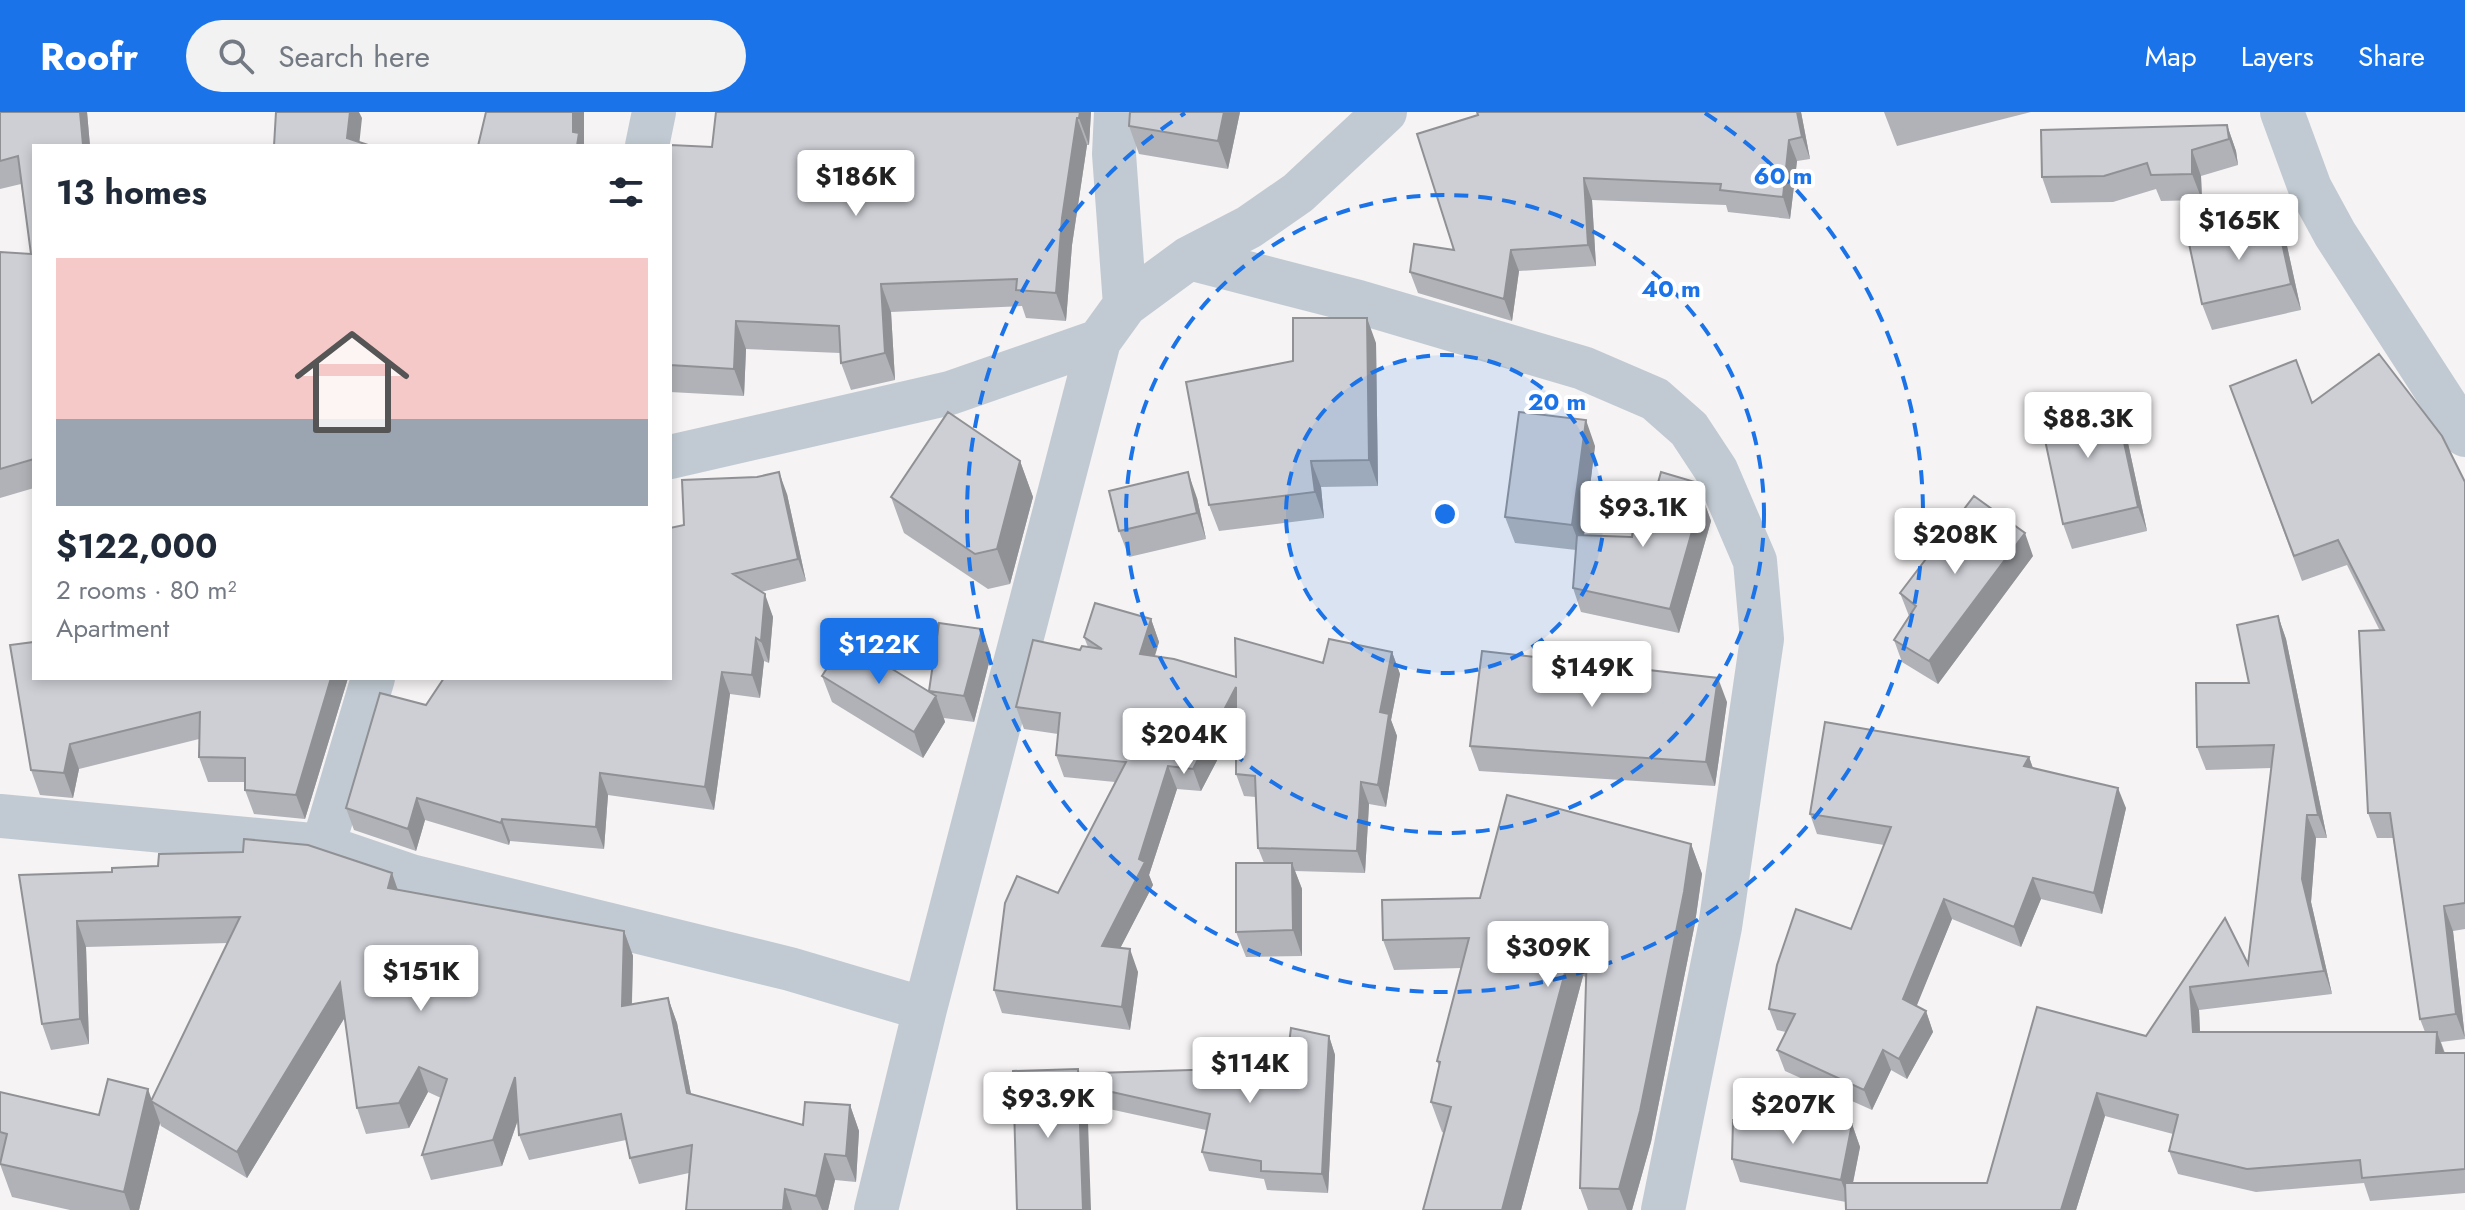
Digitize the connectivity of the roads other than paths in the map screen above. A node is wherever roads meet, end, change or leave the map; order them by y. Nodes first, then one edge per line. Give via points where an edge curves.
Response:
1 (654, 112) edge
2 (1116, 112) edge
3 (1385, 112) edge
4 (2282, 112) edge
5 (647, 144) edge
6 (1189, 258) junction
7 (1125, 305) junction
8 (1099, 341) junction
9 (2465, 435) edge
10 (672, 457) edge
11 (372, 680) edge
12 (0, 816) edge
13 (323, 846) junction
14 (925, 1009) junction
15 (876, 1210) edge
16 (1663, 1210) edge

1 - 5 street
2 - 7 street
3 - 6 street via 1298,193 1249,227
4 - 9 street via 2310,188 2335,234
6 - 7 street
6 - 16 street via 1583,368 1655,399 1689,429 1716,470 1755,561 1762,639 1720,927
7 - 8 street
8 - 10 street via 950,393
8 - 14 street
11 - 13 street
12 - 13 street
13 - 14 street via 411,876 790,969
14 - 15 street

